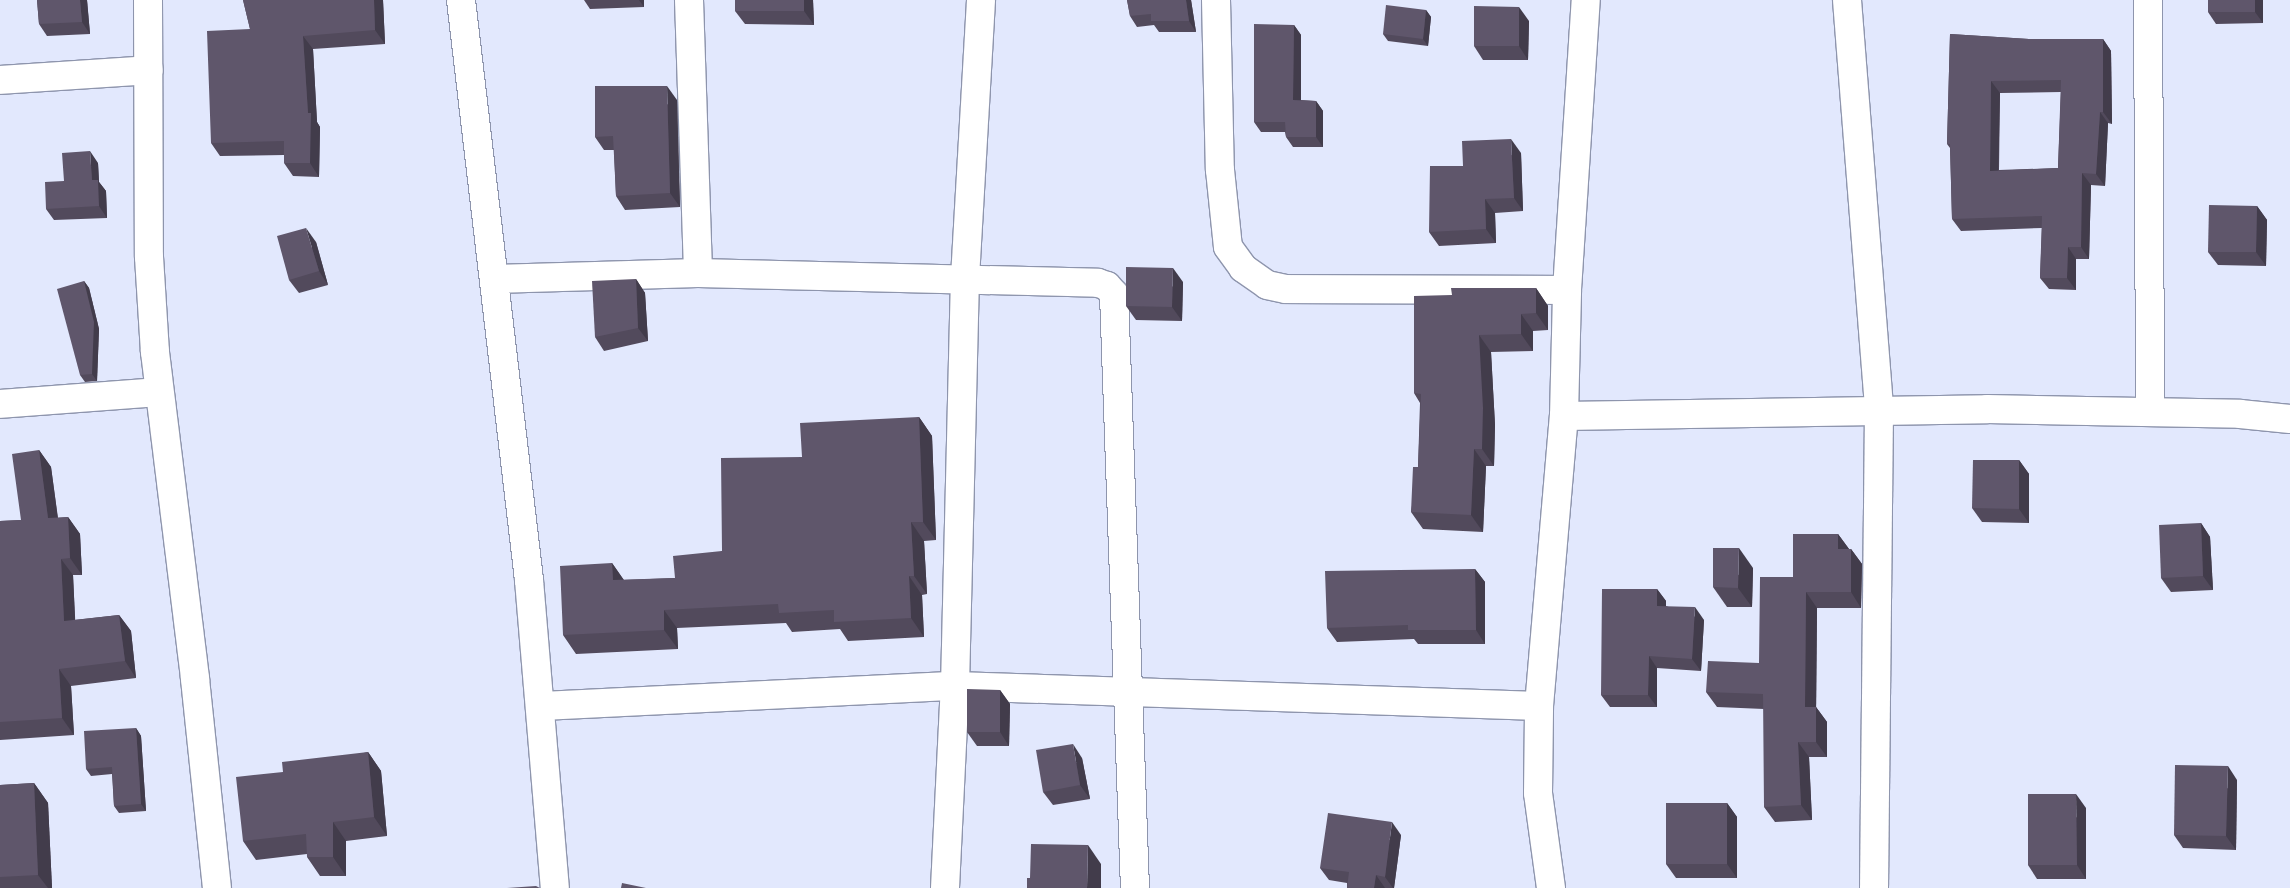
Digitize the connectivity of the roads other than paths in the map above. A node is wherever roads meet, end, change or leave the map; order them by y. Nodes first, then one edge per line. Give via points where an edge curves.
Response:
1 (148, 0) edge
2 (461, 0) edge
3 (689, 0) edge
4 (980, 0) edge
5 (1216, 0) edge
6 (1586, 0) edge
7 (1847, 0) edge
8 (2148, 0) edge
9 (149, 70) junction
10 (0, 80) edge
11 (698, 273) junction
12 (965, 278) junction
13 (494, 279) junction
14 (1567, 290) junction
15 (160, 392) junction
16 (0, 404) edge
17 (2150, 411) junction
18 (1879, 412) junction
19 (1564, 416) junction
20 (2290, 419) edge
21 (955, 686) junction
22 (1130, 692) junction
23 (542, 706) junction
24 (1539, 706) junction
25 (217, 888) edge
26 (555, 888) edge
27 (945, 888) edge
28 (1134, 888) edge
29 (1551, 888) edge
30 (1874, 888) edge

1 - 9 street
2 - 13 street
3 - 11 street
4 - 12 street
5 - 14 street via 1220,170 1228,247 1243,268 1267,285 1286,289
6 - 14 street
7 - 18 street
8 - 17 street
9 - 10 street
9 - 15 street via 149,257
11 - 12 street
11 - 13 street
12 - 21 street
12 - 22 street via 1098,283 1107,286 1114,294
13 - 23 street
14 - 19 street
15 - 16 street
15 - 25 street
17 - 18 street
17 - 20 street
18 - 19 street
18 - 30 street
19 - 24 street
21 - 22 street
21 - 23 street
21 - 27 street
22 - 24 street
22 - 28 street
23 - 26 street
24 - 29 street via 1538,793

